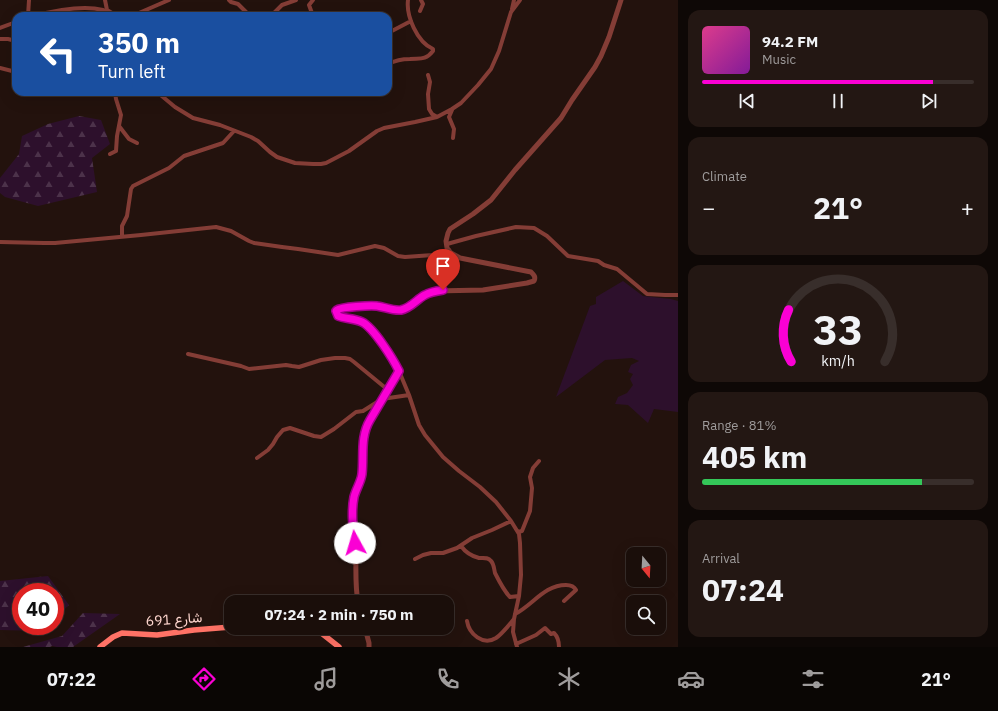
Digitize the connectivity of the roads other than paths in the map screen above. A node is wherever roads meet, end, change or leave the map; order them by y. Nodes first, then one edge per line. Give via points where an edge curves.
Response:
1 (29, 0) edge
2 (105, 0) edge
3 (169, 0) edge
4 (229, 0) edge
5 (296, 0) edge
6 (313, 0) edge
7 (408, 0) edge
8 (421, 0) edge
9 (514, 0) edge
10 (520, 0) edge
11 (621, 0) edge
12 (420, 11) dead end
13 (28, 12) edge
14 (48, 12) edge
15 (103, 12) edge
16 (110, 12) edge
17 (142, 12) edge
18 (246, 12) edge
19 (276, 12) edge
20 (312, 12) edge
21 (511, 12) junction
22 (411, 21) junction
23 (12, 24) edge
24 (0, 28) edge
25 (392, 31) edge
26 (0, 39) edge
27 (12, 40) edge
28 (392, 63) edge
29 (0, 68) edge
30 (12, 71) edge
31 (428, 75) dead end
32 (116, 96) edge
33 (162, 96) edge
34 (452, 109) junction
35 (437, 117) junction
36 (119, 125) junction
37 (234, 131) junction
38 (453, 138) dead end
39 (137, 143) dead end
40 (110, 154) dead end
41 (122, 237) junction
42 (0, 242) edge
43 (446, 244) junction
44 (448, 250) junction
45 (678, 295) edge
46 (188, 354) dead end
47 (399, 371) junction
48 (388, 390) junction
49 (409, 395) junction
50 (382, 399) junction
51 (257, 458) dead end
52 (539, 461) dead end
53 (511, 521) junction
54 (518, 532) junction
55 (461, 546) junction
56 (415, 559) dead end
57 (357, 595) edge
58 (519, 596) junction
59 (564, 601) dead end
60 (515, 614) junction
61 (514, 619) junction
62 (467, 621) dead end
63 (224, 628) edge
64 (324, 635) edge
65 (367, 635) edge
66 (517, 646) edge
67 (100, 647) edge
68 (339, 647) edge
69 (369, 647) edge
70 (559, 647) edge

1 - 13 street
2 - 16 street via 107,10
3 - 17 street
4 - 18 street
5 - 19 street via 282,5
6 - 20 street via 309,5
7 - 22 street
8 - 12 street via 423,4
9 - 21 street
10 - 21 street
11 - 43 street via 604,51 561,118 491,200 450,229 446,236
14 - 15 street via 95,8
21 - 34 street via 491,69 461,103
22 - 25 street
22 - 28 street via 416,33 433,51 421,60 410,59
23 - 24 street
26 - 27 street
29 - 30 street
31 - 35 street via 430,109
32 - 36 street via 121,113
33 - 37 street via 193,118
34 - 35 street
34 - 38 street via 449,117 454,129
35 - 37 street via 384,128 340,156 321,164 295,163 277,157 258,141
36 - 39 street via 124,135
36 - 40 street via 116,151
37 - 41 street via 223,143 184,156 170,168 133,186 127,216 122,226
41 - 42 street via 44,243
41 - 44 street via 216,227 231,231 254,243 338,255 375,246 405,258 433,255
43 - 44 street
43 - 45 street via 516,227 534,228 547,236 568,256 598,261 617,269 647,294
44 - 47 street via 460,258 531,272 535,279 532,282 487,290 435,291 400,310 368,306 337,310 338,316 369,326
46 - 48 street via 249,369 298,366 321,360 345,358 350,359
47 - 48 street
47 - 49 street
48 - 50 street
49 - 50 street
49 - 53 street via 424,435 459,471 496,502
50 - 51 street via 356,412 320,436 290,428 283,430 268,450
50 - 57 street via 366,425 361,476 353,505
52 - 54 street via 530,477 530,512 522,531
53 - 54 street
53 - 55 street via 472,538
54 - 58 street
55 - 56 street
55 - 58 street via 468,554 490,559 507,594 510,597
58 - 60 street
59 - 60 street via 576,590 574,587 564,585 552,588
60 - 61 street
61 - 62 street via 497,638 491,640 474,635
61 - 66 street via 513,632
63 - 67 main road, شارع 691 via 157,635 122,633
64 - 68 main road
65 - 69 street
66 - 70 street via 545,628 556,635

